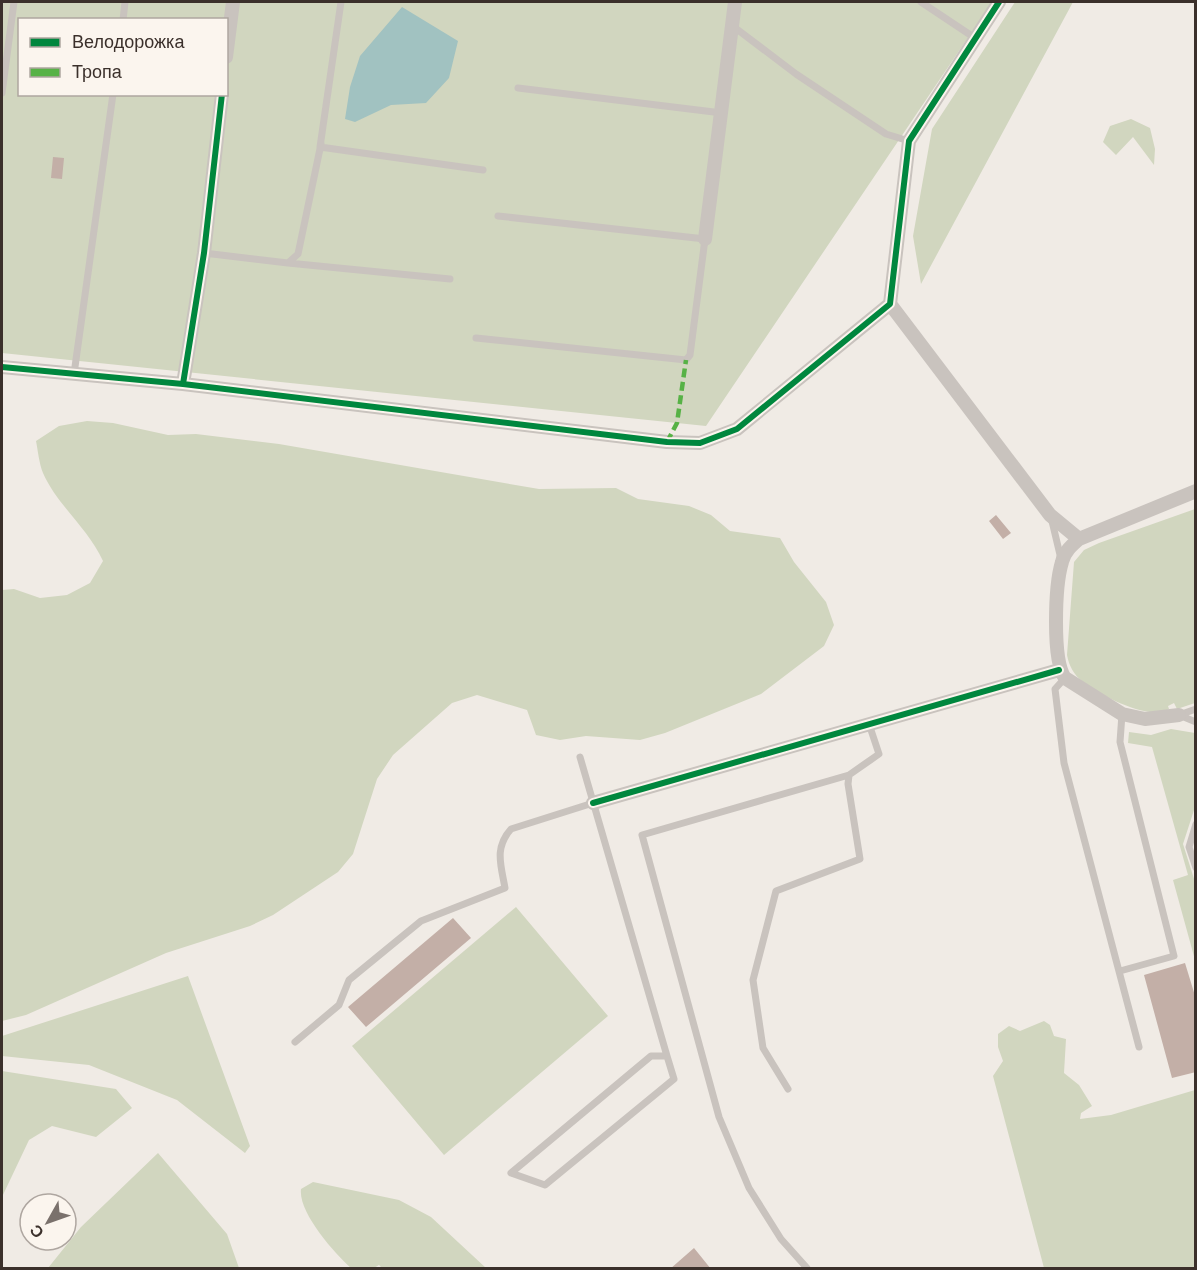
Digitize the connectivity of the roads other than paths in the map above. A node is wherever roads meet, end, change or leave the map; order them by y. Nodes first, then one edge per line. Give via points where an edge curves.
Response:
1 (14, 2) edge
2 (125, 2) edge
3 (233, 2) edge
4 (341, 2) edge
5 (735, 2) edge
6 (921, 2) edge
7 (999, 2) edge
8 (123, 18) edge
9 (734, 27) junction
10 (975, 38) junction
11 (228, 41) edge
12 (518, 88) dead end
13 (2, 93) edge
14 (112, 96) edge
15 (222, 96) edge
16 (722, 113) junction
17 (321, 141) junction
18 (909, 141) junction
19 (483, 170) dead end
20 (498, 216) dead end
21 (705, 239) junction
22 (204, 253) junction
23 (288, 264) junction
24 (450, 279) dead end
25 (890, 304) junction
26 (476, 338) dead end
27 (2, 367) edge
28 (74, 374) junction
29 (183, 384) junction
30 (1196, 491) edge
31 (1050, 515) junction
32 (1078, 539) junction
33 (1062, 561) junction
34 (1062, 674) junction
35 (1196, 709) edge
36 (1122, 714) junction
37 (1179, 715) junction
38 (1196, 722) edge
39 (869, 724) junction
40 (580, 757) dead end
41 (849, 775) junction
42 (593, 803) junction
43 (1196, 824) edge
44 (1196, 842) edge
45 (1189, 847) junction
46 (1196, 868) edge
47 (1120, 972) junction
48 (295, 1042) dead end
49 (1139, 1047) dead end
50 (667, 1056) junction
51 (788, 1089) dead end
52 (807, 1269) edge

1 - 13 lane
2 - 8 lane
3 - 11 street
4 - 17 lane
5 - 9 street
6 - 10 lane
7 - 10 street
9 - 16 street
9 - 18 lane via 886,134
10 - 18 street
12 - 16 lane
14 - 28 lane
15 - 22 street
16 - 21 street
17 - 19 lane via 320,147
17 - 23 lane via 298,254
18 - 25 street
20 - 21 lane
21 - 26 lane via 690,355 686,360
22 - 23 lane
22 - 29 street
23 - 24 lane
25 - 29 street via 737,429 700,443
25 - 31 street
27 - 28 street
28 - 29 street
30 - 32 street
31 - 32 street
31 - 33 lane
32 - 33 street
33 - 34 street via 1056,653
34 - 36 street via 1083,692
34 - 39 street
34 - 47 lane via 1054,689 1064,763
35 - 37 lane
36 - 37 street via 1145,719
36 - 47 lane via 1120,742 1173,956
37 - 38 lane
39 - 41 lane via 879,754
39 - 42 street
40 - 42 lane
41 - 51 lane via 860,859 776,891 753,980 763,1048
41 - 52 lane via 642,835 719,1117 749,1188 781,1239
42 - 48 lane via 511,829 499,852 505,888 420,921 349,980 339,1005
42 - 50 lane
43 - 45 lane
44 - 45 lane
45 - 46 lane
47 - 49 lane
50 - 50 lane via 651,1056 511,1173 545,1185 674,1079

